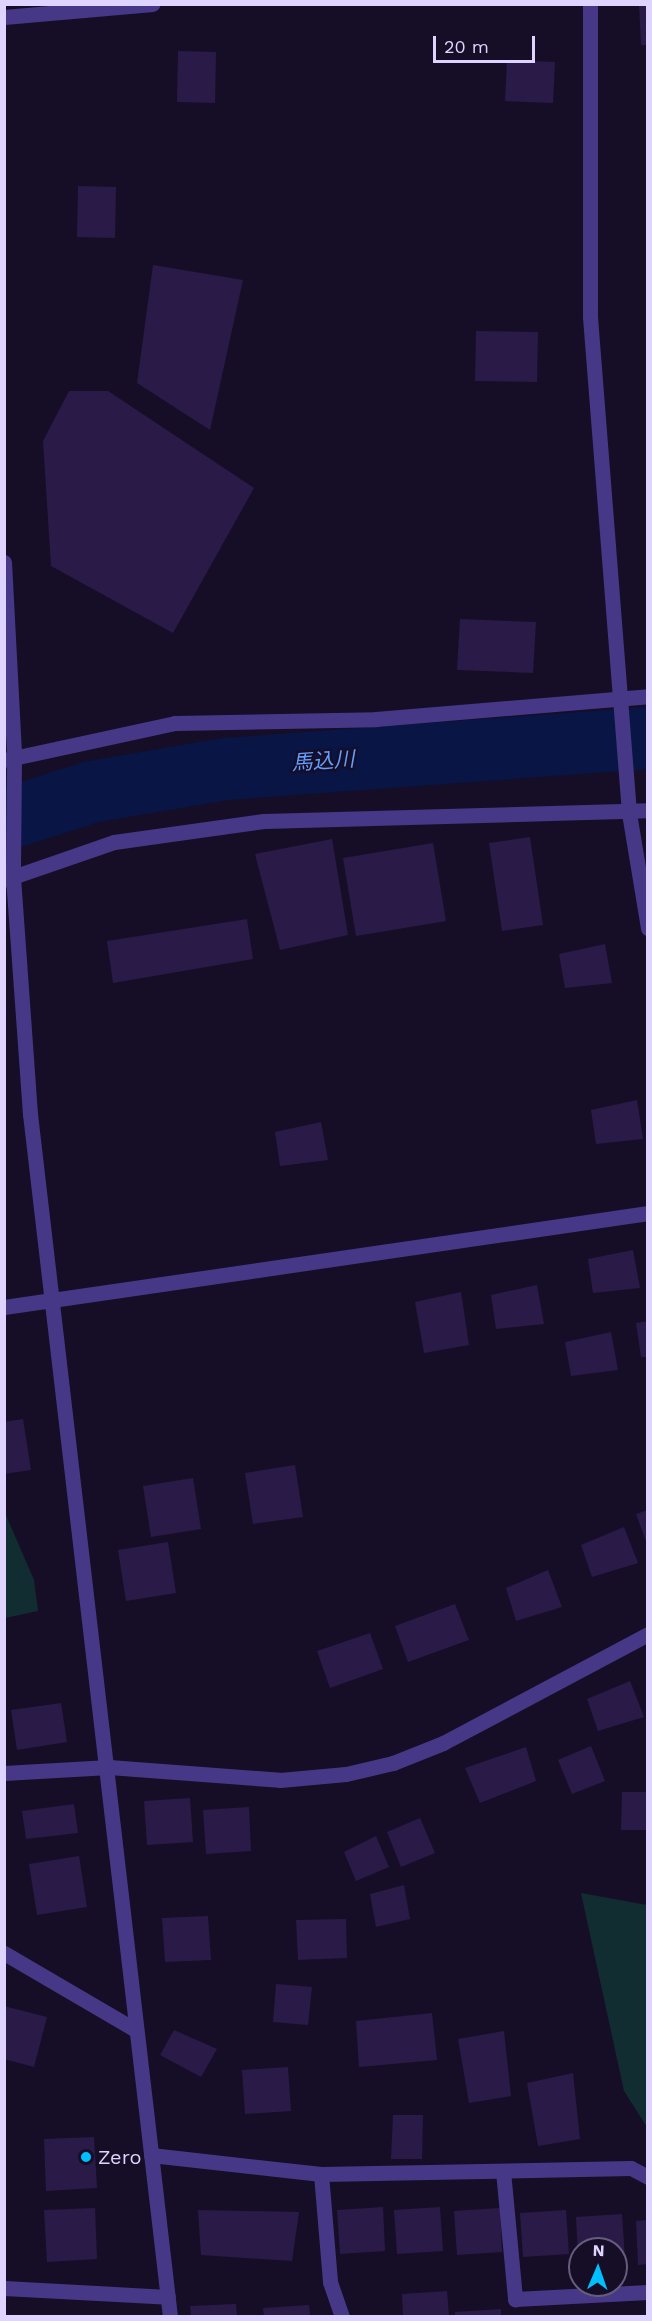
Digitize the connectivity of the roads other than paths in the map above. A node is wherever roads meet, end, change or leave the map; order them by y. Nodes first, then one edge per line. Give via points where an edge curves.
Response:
1 (152, 4) edge
2 (590, 4) edge
3 (4, 17) edge
4 (4, 562) edge
5 (648, 696) edge
6 (621, 705) junction
7 (9, 758) edge
8 (648, 810) edge
9 (629, 813) junction
10 (9, 878) edge
11 (648, 928) edge
12 (648, 1213) edge
13 (50, 1300) junction
14 (4, 1307) edge
15 (648, 1634) edge
16 (109, 1767) junction
17 (4, 1773) edge
18 (4, 1953) edge
19 (134, 2030) junction
20 (151, 2156) junction
21 (503, 2171) junction
22 (321, 2174) junction
23 (648, 2177) edge
24 (4, 2288) edge
25 (648, 2292) edge
26 (168, 2297) junction
27 (170, 2316) edge
28 (342, 2316) edge

1 - 3 street
2 - 6 street via 590,317
4 - 7 street
5 - 6 street
6 - 7 street via 376,719 175,723
6 - 9 street
7 - 10 street via 14,774 15,861
8 - 9 street
9 - 10 street via 264,821 114,842
9 - 11 street
10 - 13 street
12 - 13 street
13 - 14 street
13 - 16 street
15 - 16 street via 443,1743 393,1763 346,1774 280,1780
16 - 17 street
16 - 19 street
18 - 19 street
19 - 20 street
20 - 22 street
20 - 26 street
21 - 22 street
21 - 23 street via 631,2168
21 - 25 street via 515,2299
22 - 28 street via 330,2282
24 - 26 street
26 - 27 street

